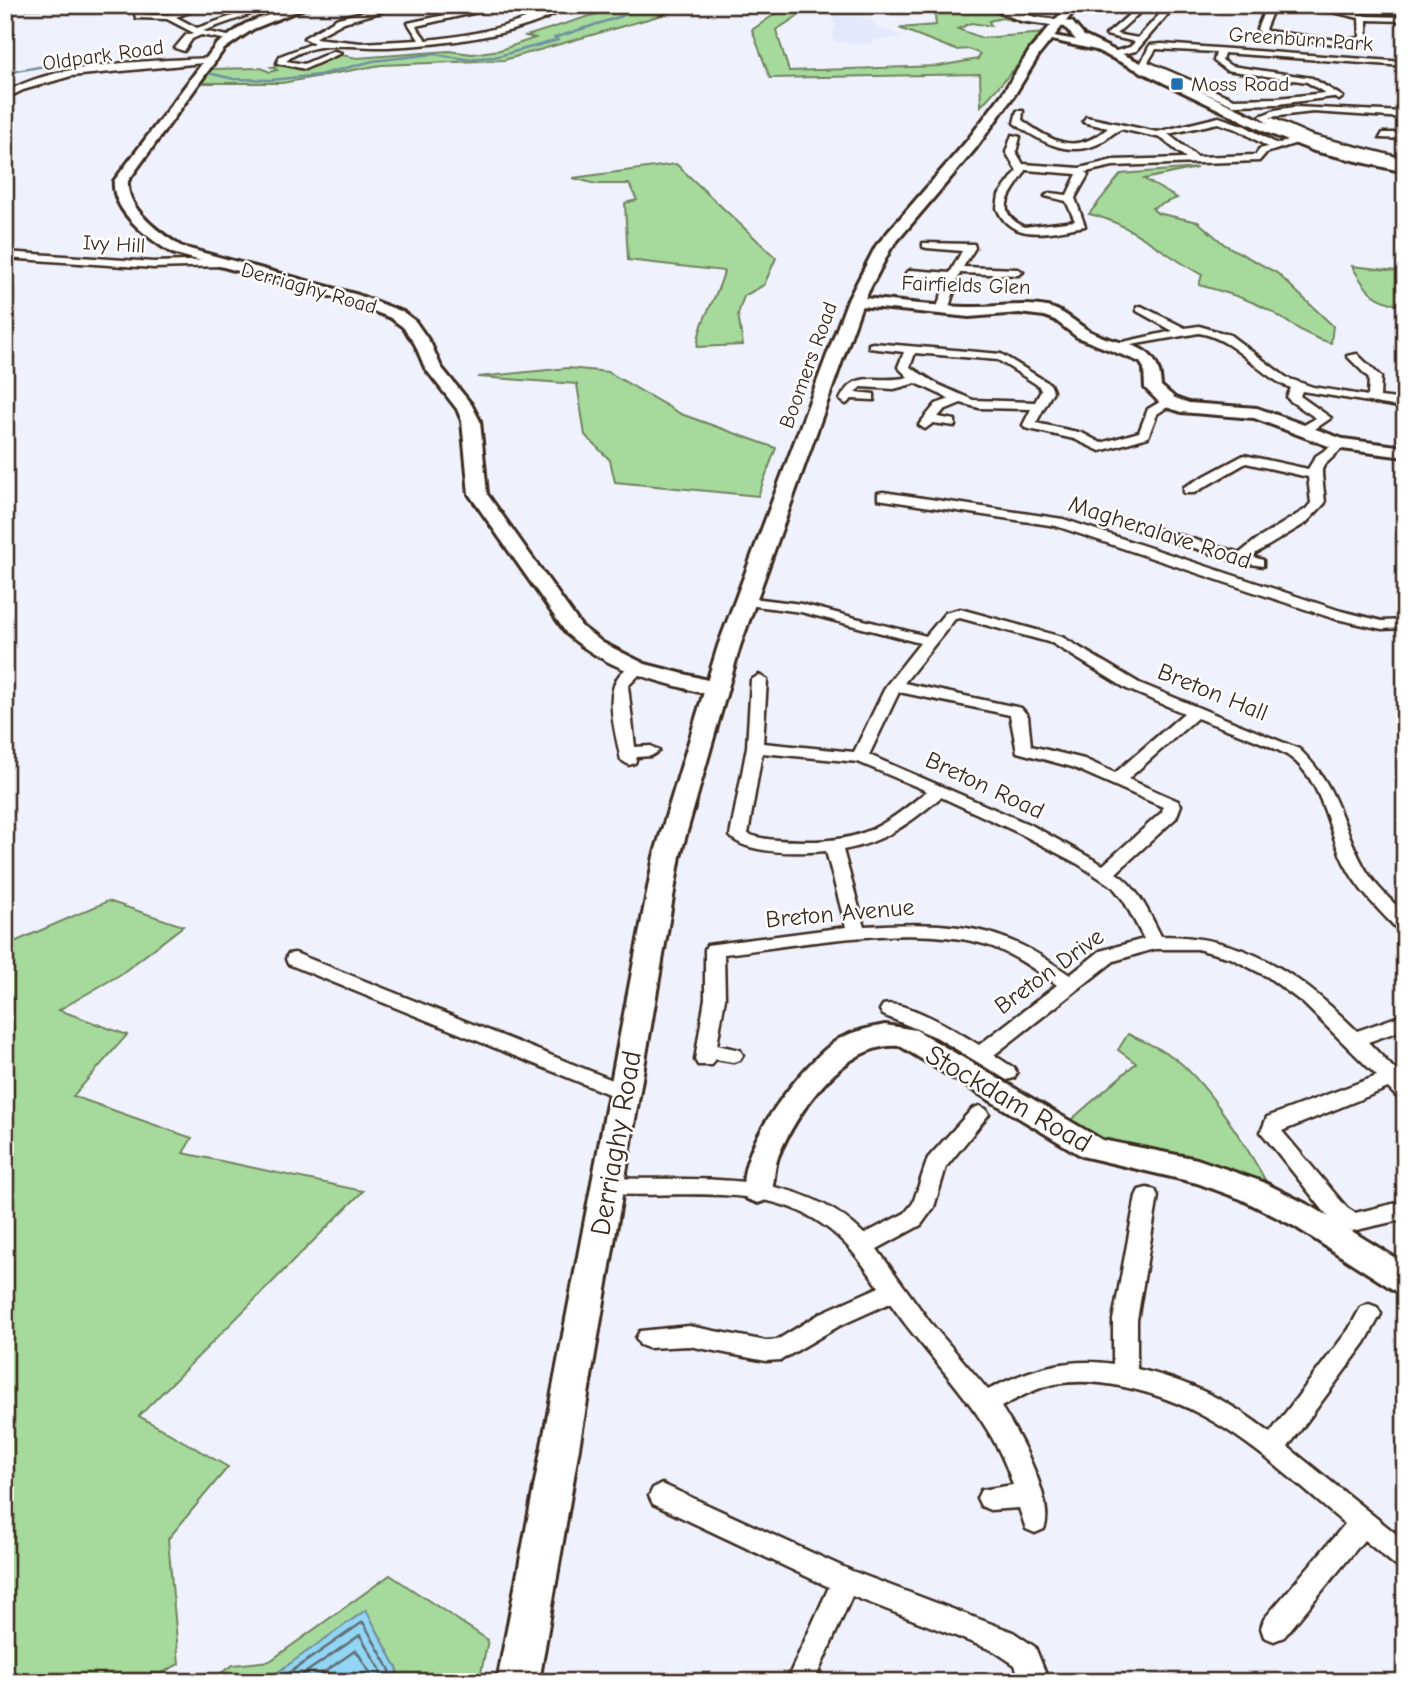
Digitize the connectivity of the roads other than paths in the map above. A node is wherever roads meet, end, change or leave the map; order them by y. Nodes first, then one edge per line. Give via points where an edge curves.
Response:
1 (102, 5) edge
2 (205, 5) edge
3 (272, 5) edge
4 (307, 5) edge
5 (402, 5) edge
6 (565, 5) edge
7 (987, 5) edge
8 (1074, 5) edge
9 (1085, 5) edge
10 (1139, 5) edge
11 (1172, 5) edge
12 (1262, 5) edge
13 (1307, 5) edge
14 (5, 6) edge
15 (138, 9) dead end
16 (479, 9) dead end
17 (286, 11) junction
18 (239, 15) dead end
19 (168, 16) junction
20 (1365, 19) junction
21 (1402, 19) dead end
22 (183, 25) junction
23 (1066, 25) junction
24 (164, 28) dead end
25 (198, 32) junction
26 (1297, 38) junction
27 (230, 39) junction
28 (1058, 40) junction
29 (423, 41) junction
30 (1140, 41) junction
31 (1087, 42) junction
32 (318, 44) junction
33 (184, 49) dead end
34 (1220, 51) junction
35 (337, 53) dead end
36 (1108, 53) junction
37 (1294, 57) junction
38 (210, 60) junction
39 (1405, 64) edge
40 (1009, 94) junction
41 (1335, 94) junction
42 (5, 97) edge
43 (1351, 104) junction
44 (1403, 106) edge
45 (1226, 109) junction
46 (1020, 113) dead end
47 (1405, 116) edge
48 (1086, 120) dead end
49 (1115, 127) junction
50 (1158, 134) junction
51 (1383, 136) dead end
52 (1405, 136) edge
53 (1015, 137) dead end
54 (1057, 137) dead end
55 (1046, 139) junction
56 (1298, 141) junction
57 (1274, 148) junction
58 (1310, 152) dead end
59 (1196, 161) junction
60 (1405, 162) edge
61 (1021, 167) junction
62 (1405, 168) edge
63 (1080, 171) junction
64 (1050, 196) dead end
65 (1070, 198) junction
66 (927, 245) dead end
67 (5, 255) edge
68 (220, 263) junction
69 (911, 272) dead end
70 (1018, 272) dead end
71 (955, 273) junction
72 (855, 302) junction
73 (1141, 309) dead end
74 (942, 310) junction
75 (1183, 332) junction
76 (880, 346) dead end
77 (1118, 346) junction
78 (911, 349) junction
79 (1353, 356) dead end
80 (916, 379) junction
81 (1298, 386) junction
82 (870, 397) dead end
83 (961, 399) junction
84 (1374, 400) junction
85 (1169, 402) junction
86 (1405, 404) edge
87 (1038, 407) junction
88 (951, 423) dead end
89 (1305, 430) junction
90 (1340, 444) junction
91 (1405, 452) edge
92 (1313, 474) junction
93 (1174, 486) dead end
94 (893, 495) dead end
95 (1130, 525) dead end
96 (1243, 559) junction
97 (1258, 564) dead end
98 (745, 601) junction
99 (1405, 624) edge
100 (929, 641) junction
101 (637, 669) junction
102 (764, 682) dead end
103 (894, 686) junction
104 (715, 689) junction
105 (1195, 712) junction
106 (755, 747) junction
107 (651, 751) dead end
108 (860, 757) junction
109 (1117, 780) junction
110 (939, 790) junction
111 (834, 848) junction
112 (1105, 873) junction
113 (1405, 926) edge
114 (857, 934) junction
115 (1154, 941) junction
116 (295, 959) dead end
117 (1069, 983) junction
118 (890, 1010) dead end
119 (1405, 1021) edge
120 (1354, 1040) junction
121 (733, 1055) dead end
122 (980, 1055) junction
123 (1007, 1073) dead end
124 (1398, 1086) edge
125 (623, 1091) junction
126 (979, 1114) dead end
127 (608, 1186) junction
128 (758, 1191) junction
129 (1147, 1196) dead end
130 (1405, 1210) edge
131 (862, 1246) junction
132 (1405, 1281) edge
133 (893, 1291) junction
134 (1369, 1314) dead end
135 (648, 1338) dead end
136 (1125, 1377) junction
137 (985, 1403) junction
138 (1273, 1448) junction
139 (662, 1496) dead end
140 (990, 1498) dead end
141 (1362, 1523) junction
142 (1405, 1557) edge
143 (845, 1581) junction
144 (1274, 1628) dead end
145 (518, 1682) edge
146 (800, 1682) edge
147 (1035, 1682) edge

1 - 14 street
2 - 19 street
3 - 17 street
4 - 17 street, Derriaghy Road
5 - 32 street via 332,24 308,38
6 - 29 street via 477,36
7 - 23 street via 1024,19
8 - 23 main road
9 - 23 main road
10 - 30 street via 1130,21 1110,35
11 - 30 street
12 - 26 street via 1269,16 1261,31
13 - 20 street via 1357,13
15 - 19 street via 143,18
16 - 29 street via 407,26
17 - 27 street, Derriaghy Road
18 - 25 street
19 - 22 street
20 - 21 street
20 - 26 street via 1362,41
22 - 24 street
22 - 25 street
23 - 28 main road
23 - 31 street
25 - 27 street
25 - 33 street via 179,47
26 - 37 street
27 - 38 street, Derriaghy Road
28 - 31 street
28 - 36 street
28 - 40 main road, Boomers Road
28 - 40 main road, Boomers Road via 1027,64
29 - 32 street
30 - 36 street via 1131,51
31 - 36 street
32 - 35 street via 283,58 281,63 305,67
34 - 37 street, Greenburn Park
34 - 41 street via 1218,61 1228,68 1301,78
34 - 41 street, Greenburn Park via 1153,47 1144,64 1227,101
36 - 45 street
37 - 39 street, Greenburn Park
38 - 42 street, Oldpark Road via 51,78 19,87
38 - 68 street, Derriaghy Road via 124,172 120,190 128,208 162,241
40 - 72 main road, Boomers Road via 884,246
41 - 43 street
43 - 44 street
43 - 45 street
45 - 56 street
46 - 55 street via 1017,121
47 - 60 street via 1282,111 1264,116 1306,137
48 - 49 street
49 - 50 street
49 - 55 street via 1097,142 1071,148
50 - 57 street via 1219,120
50 - 59 street
51 - 52 street
53 - 61 street via 1011,152
54 - 55 street
56 - 57 street
56 - 62 street
57 - 58 street
57 - 59 street via 1262,151 1259,158
59 - 63 street via 1113,163
61 - 63 street via 1061,165
61 - 65 street via 1000,203 1009,221 1026,230 1081,225
63 - 65 street via 1083,175
64 - 65 street
66 - 71 street via 970,247
67 - 68 street, Ivy Hill via 154,265
68 - 101 street, Derriaghy Road via 353,298 409,324 471,421 478,494 574,630 596,648
69 - 71 street
70 - 71 street
71 - 74 street
72 - 74 street, Fairfields Glen
72 - 98 main road, Boomers Road
73 - 75 street
74 - 77 street, Fairfields Glen via 1038,310
75 - 77 street
75 - 81 street via 1200,327 1230,340 1258,366
76 - 78 street
77 - 85 street, Fairfields Glen via 1146,359 1152,368 1153,388
78 - 80 street via 904,367
78 - 87 street via 1001,357 1044,384 1046,391
79 - 84 street via 1375,377
80 - 82 street via 894,385 858,383 847,398
80 - 83 street
81 - 84 street
81 - 89 street via 1293,397 1325,418
83 - 87 street
83 - 88 street via 943,404 927,422
84 - 86 street
85 - 87 street via 1152,412 1143,434 1103,447 1029,425
85 - 89 street via 1197,410 1257,413
89 - 90 street
90 - 91 street
90 - 92 street via 1317,460
92 - 93 street via 1244,459 1194,493
92 - 96 street via 1318,503 1311,514 1258,544
94 - 99 street, Magheralave Road via 1058,522 1337,615 1382,625
95 - 96 street
96 - 97 street
98 - 100 street via 801,608
98 - 104 main road, Boomers Road
100 - 103 street, Breton Hall
100 - 105 street, Breton Hall via 950,616 960,613 1042,635 1133,686
101 - 104 street, Derriaghy Road
101 - 107 street via 620,685 628,756
102 - 106 street
103 - 108 street, Breton Hall
103 - 109 street via 1015,711 1020,716 1023,749 1077,763
104 - 125 main road, Derriaghy Road via 690,762 667,856
105 - 109 street
105 - 113 street, Breton Hall via 1293,752 1311,767 1328,792 1353,864
106 - 108 street, Breton Road
106 - 111 street via 739,836 753,844
108 - 110 street, Breton Road
109 - 112 street via 1172,805 1170,814
110 - 111 street via 883,835
110 - 112 street, Breton Road via 1027,830
111 - 114 street
112 - 115 street, Breton Road via 1132,899
114 - 117 street, Breton Avenue via 927,931 972,935 1017,951
114 - 121 street, Breton Avenue via 714,949 715,998 706,1055
115 - 117 street, Breton Drive via 1107,956
115 - 120 street via 1197,943 1270,968 1299,987
116 - 125 street
117 - 122 street, Breton Drive
118 - 122 street via 943,1032
119 - 120 street
120 - 124 street
122 - 123 street
124 - 130 street via 1274,1123 1271,1132 1339,1214 1352,1222
125 - 127 main road, Derriaghy Road
126 - 131 street via 936,1164 923,1207 913,1219
127 - 128 street
127 - 145 main road, Derriaghy Road
128 - 131 street via 812,1207
128 - 132 street, Stockdam Road via 762,1162 772,1139 816,1073 860,1042 894,1034 1092,1148 1198,1171 1235,1184 1285,1208
129 - 136 street via 1125,1320
131 - 133 street
133 - 135 street via 831,1319 781,1350 689,1336
133 - 137 street
134 - 138 street
136 - 137 street via 1056,1374
136 - 138 street via 1210,1404
137 - 140 street via 1007,1439 1032,1508
138 - 141 street
139 - 143 street
141 - 142 street
141 - 144 street
143 - 146 street
143 - 147 street via 1003,1641 1025,1656

